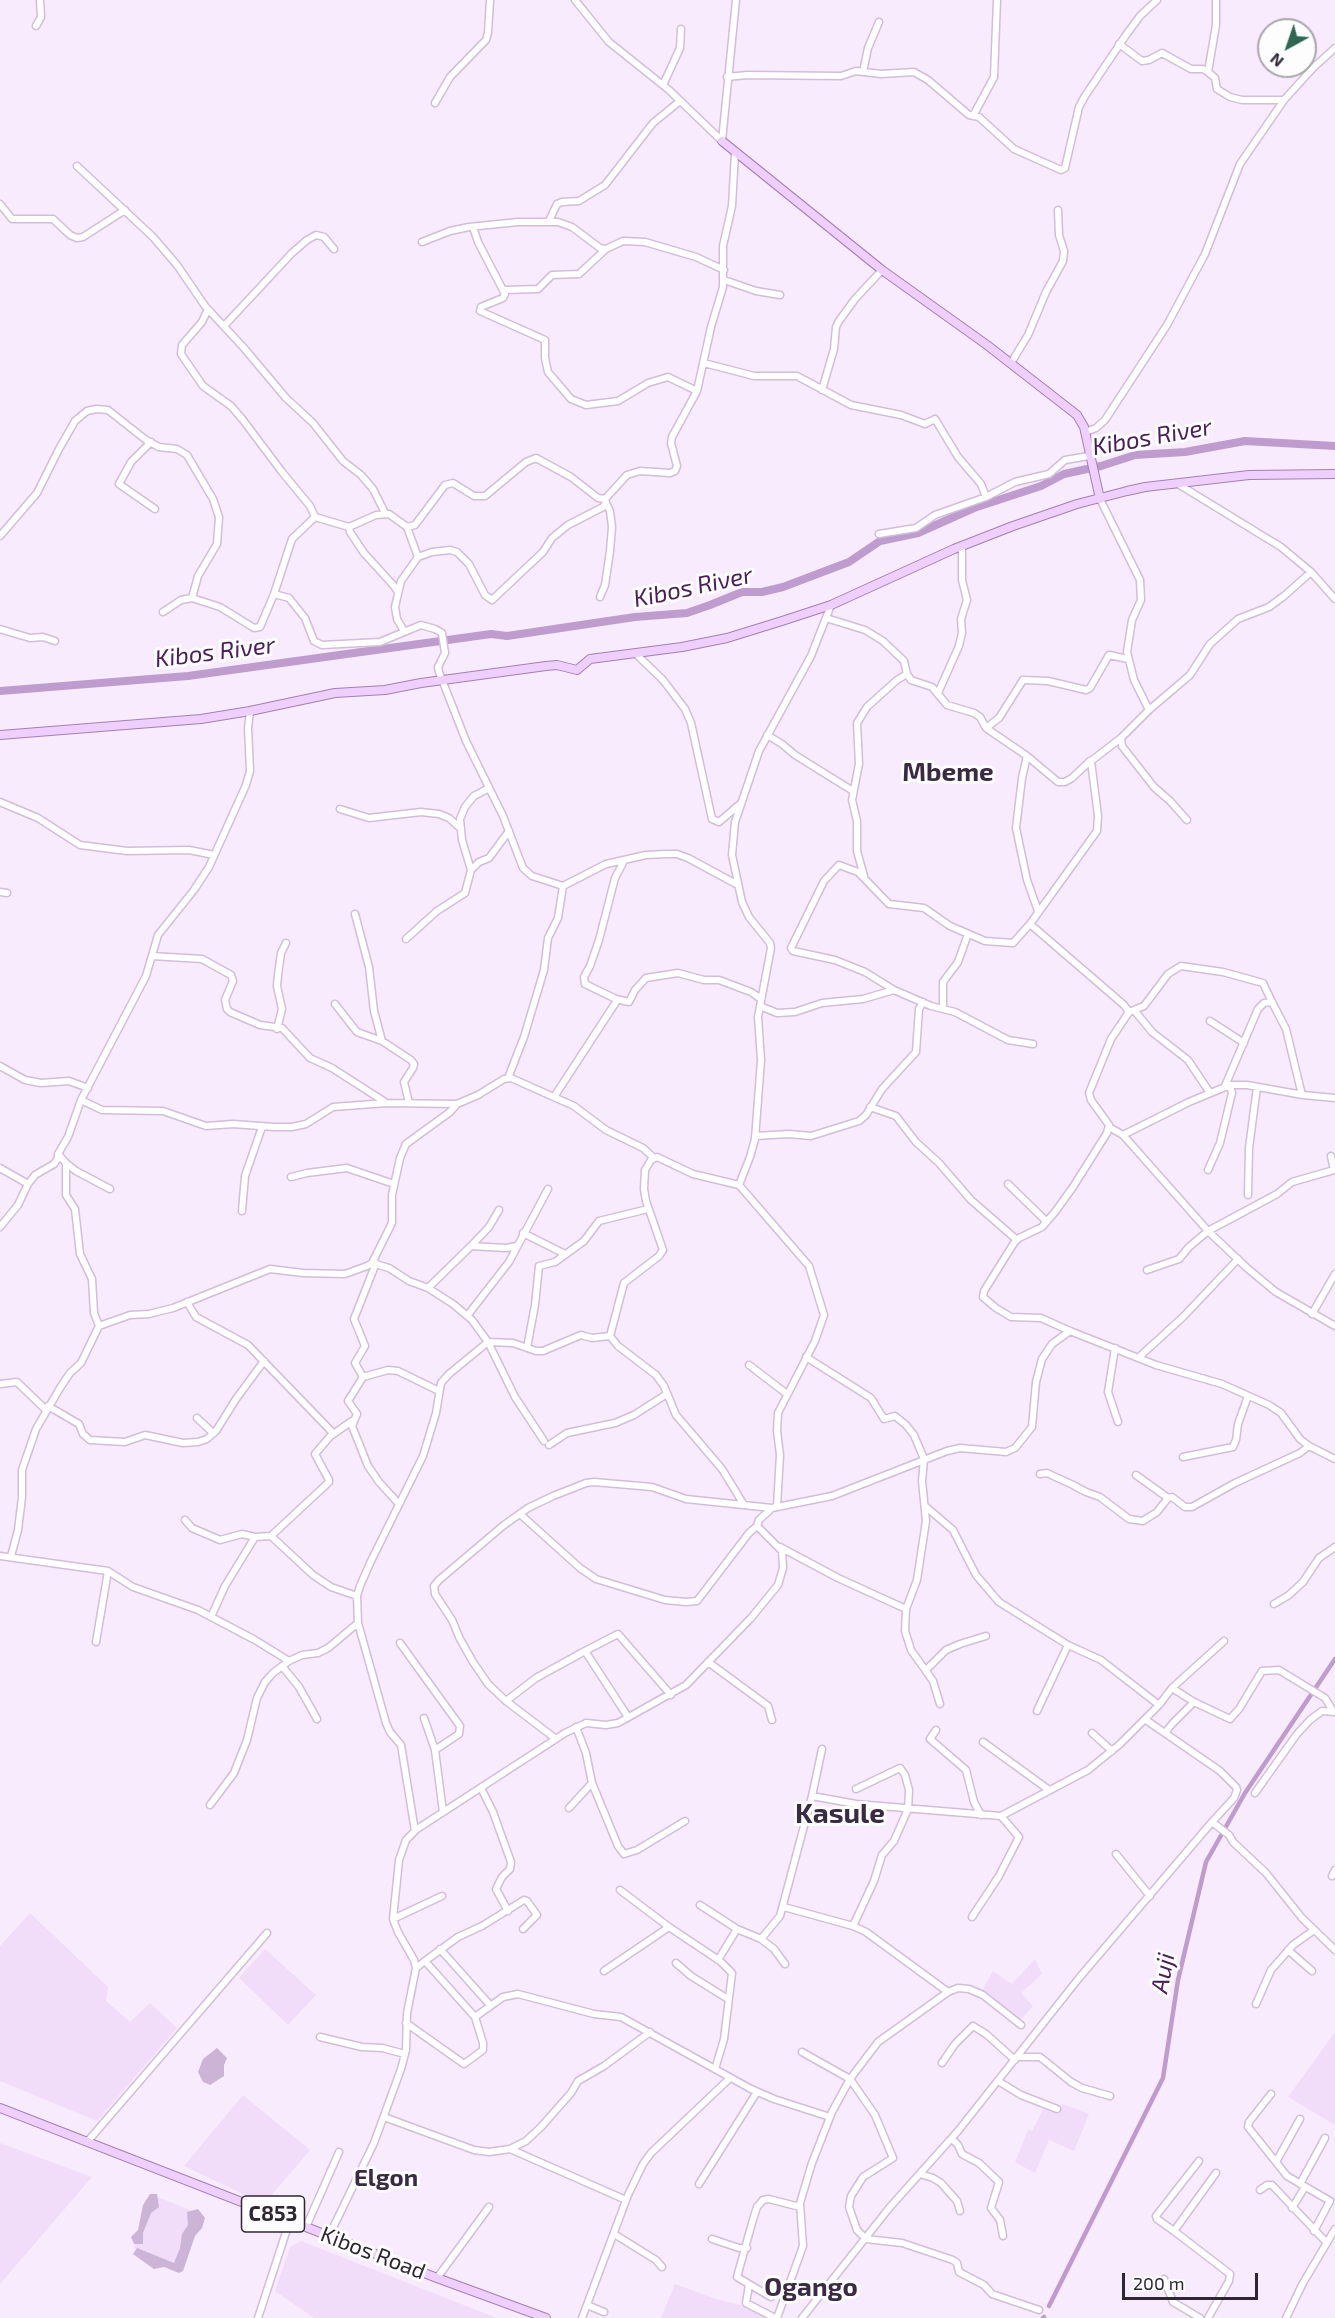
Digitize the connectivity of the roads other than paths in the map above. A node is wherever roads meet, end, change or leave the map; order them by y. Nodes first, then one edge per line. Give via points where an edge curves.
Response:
1 (40, 0) edge
2 (490, 0) edge
3 (575, 0) edge
4 (736, 0) edge
5 (997, 0) edge
6 (1157, 0) edge
7 (1216, 0) edge
8 (879, 22) dead end
9 (36, 27) dead end
10 (681, 29) dead end
11 (1119, 44) junction
12 (1335, 48) edge
13 (863, 72) junction
14 (1208, 72) junction
15 (727, 77) junction
16 (663, 85) junction
17 (1284, 100) junction
18 (680, 101) junction
19 (435, 103) dead end
20 (973, 116) junction
21 (722, 141) junction
22 (735, 153) junction
23 (77, 166) dead end
24 (0, 204) edge
25 (125, 210) junction
26 (1058, 210) dead end
27 (549, 221) junction
28 (473, 227) junction
29 (422, 242) dead end
30 (334, 249) dead end
31 (606, 249) junction
32 (724, 270) junction
33 (882, 270) junction
34 (724, 280) junction
35 (505, 290) junction
36 (780, 295) dead end
37 (208, 309) junction
38 (224, 326) junction
39 (704, 363) junction
40 (1011, 363) junction
41 (822, 390) junction
42 (697, 391) junction
43 (1085, 432) junction
44 (151, 442) junction
45 (1090, 459) junction
46 (1335, 474) edge
47 (1177, 483) junction
48 (986, 497) junction
49 (1100, 499) junction
50 (606, 501) junction
51 (155, 509) dead end
52 (385, 513) junction
53 (315, 517) junction
54 (349, 527) junction
55 (406, 527) junction
56 (879, 534) dead end
57 (0, 536) edge
58 (962, 546) junction
59 (418, 557) junction
60 (1311, 572) junction
61 (398, 593) junction
62 (274, 594) junction
63 (1334, 595) edge
64 (600, 597) dead end
65 (192, 598) junction
66 (831, 605) junction
67 (163, 612) dead end
68 (826, 618) junction
69 (0, 629) edge
70 (404, 631) junction
71 (55, 641) dead end
72 (635, 652) junction
73 (1128, 659) junction
74 (907, 674) junction
75 (443, 680) junction
76 (938, 693) junction
77 (1149, 710) junction
78 (250, 711) junction
79 (986, 728) junction
80 (0, 735) edge
81 (767, 735) junction
82 (1121, 738) junction
83 (1027, 756) junction
84 (1091, 761) junction
85 (489, 788) junction
86 (853, 791) junction
87 (0, 802) edge
88 (740, 804) junction
89 (340, 810) dead end
90 (1187, 820) dead end
91 (460, 828) junction
92 (509, 831) junction
93 (214, 855) junction
94 (624, 861) junction
95 (471, 870) junction
96 (865, 879) junction
97 (738, 885) junction
98 (563, 886) junction
99 (1038, 911) junction
100 (356, 914) dead end
101 (1030, 924) junction
102 (969, 934) junction
103 (406, 939) dead end
104 (286, 943) dead end
105 (152, 956) junction
106 (894, 990) junction
107 (616, 1002) dead end
108 (923, 1002) junction
109 (1272, 1002) junction
110 (760, 1003) junction
111 (335, 1004) dead end
112 (943, 1008) junction
113 (1131, 1011) junction
114 (1209, 1021) dead end
115 (277, 1029) junction
116 (382, 1041) junction
117 (1244, 1042) junction
118 (1033, 1044) dead end
119 (0, 1065) edge
120 (508, 1078) junction
121 (1227, 1086) junction
122 (1257, 1087) junction
123 (88, 1088) junction
124 (1209, 1093) junction
125 (1302, 1095) junction
126 (554, 1097) junction
127 (1335, 1098) edge
128 (81, 1100) junction
129 (387, 1103) junction
130 (409, 1103) junction
131 (458, 1104) junction
132 (870, 1107) junction
133 (262, 1127) junction
134 (1109, 1127) junction
135 (1123, 1135) junction
136 (755, 1137) junction
137 (58, 1154) junction
138 (1331, 1156) dead end
139 (654, 1158) junction
140 (66, 1163) junction
141 (0, 1168) edge
142 (1208, 1170) dead end
143 (291, 1177) dead end
144 (28, 1184) junction
145 (394, 1184) junction
146 (1008, 1184) dead end
147 (739, 1185) junction
148 (110, 1189) dead end
149 (548, 1189) dead end
150 (1248, 1195) dead end
151 (648, 1209) junction
152 (499, 1210) dead end
153 (242, 1211) dead end
154 (1046, 1221) junction
155 (0, 1227) edge
156 (1208, 1231) junction
157 (523, 1233) junction
158 (1017, 1240) junction
159 (471, 1246) junction
160 (517, 1246) junction
161 (565, 1254) junction
162 (1238, 1259) junction
163 (374, 1263) junction
164 (1147, 1270) dead end
165 (1335, 1274) edge
166 (428, 1288) junction
167 (187, 1302) junction
168 (1312, 1314) junction
169 (467, 1316) junction
170 (99, 1326) junction
171 (1335, 1326) edge
172 (1070, 1331) junction
173 (610, 1336) junction
174 (488, 1342) junction
175 (526, 1348) junction
176 (1115, 1348) junction
177 (806, 1357) junction
178 (1138, 1358) junction
179 (264, 1361) junction
180 (749, 1365) dead end
181 (363, 1377) junction
182 (0, 1384) edge
183 (439, 1391) junction
184 (667, 1394) junction
185 (787, 1394) junction
186 (1248, 1396) junction
187 (47, 1408) junction
188 (197, 1418) dead end
189 (352, 1421) junction
190 (1118, 1422) dead end
191 (213, 1433) junction
192 (332, 1435) junction
193 (1309, 1446) junction
194 (1333, 1456) edge
195 (1183, 1457) dead end
196 (924, 1459) junction
197 (1040, 1474) dead end
198 (1136, 1475) dead end
199 (1168, 1498) junction
200 (399, 1504) junction
201 (744, 1505) junction
202 (925, 1506) junction
203 (775, 1507) junction
204 (520, 1514) junction
205 (185, 1520) dead end
206 (757, 1526) junction
207 (271, 1536) junction
208 (255, 1537) junction
209 (1335, 1546) edge
210 (780, 1547) junction
211 (0, 1556) edge
212 (11, 1556) junction
213 (108, 1571) junction
214 (357, 1596) junction
215 (1274, 1604) dead end
216 (906, 1609) junction
217 (211, 1617) junction
218 (358, 1623) junction
219 (986, 1636) dead end
220 (1224, 1641) dead end
221 (96, 1642) dead end
222 (400, 1643) dead end
223 (1068, 1645) junction
224 (585, 1651) junction
225 (289, 1661) junction
226 (708, 1662) junction
227 (282, 1666) junction
228 (926, 1670) junction
229 (1172, 1688) junction
230 (671, 1695) junction
231 (506, 1701) junction
232 (1194, 1702) junction
233 (940, 1704) dead end
234 (1159, 1705) junction
235 (1037, 1711) dead end
236 (1334, 1711) edge
237 (628, 1717) junction
238 (424, 1718) dead end
239 (317, 1719) dead end
240 (772, 1720) dead end
241 (1146, 1720) junction
242 (576, 1727) junction
243 (936, 1730) dead end
244 (1092, 1733) dead end
245 (1165, 1733) junction
246 (556, 1738) junction
247 (983, 1742) dead end
248 (822, 1749) dead end
249 (435, 1750) junction
250 (1112, 1751) junction
251 (592, 1784) junction
252 (481, 1788) junction
253 (856, 1789) dead end
254 (1048, 1790) junction
255 (1255, 1793) dead end
256 (812, 1796) junction
257 (210, 1805) dead end
258 (569, 1808) dead end
259 (908, 1809) junction
260 (443, 1812) junction
261 (981, 1815) junction
262 (1001, 1816) junction
263 (685, 1821) dead end
264 (1212, 1822) junction
265 (415, 1831) junction
266 (1116, 1854) dead end
267 (620, 1890) dead end
268 (442, 1896) dead end
269 (1150, 1896) junction
270 (700, 1905) dead end
271 (784, 1907) junction
272 (508, 1911) junction
273 (972, 1917) dead end
274 (393, 1919) junction
275 (853, 1926) junction
276 (669, 1927) junction
277 (523, 1929) dead end
278 (737, 1929) junction
279 (1314, 1930) junction
280 (267, 1933) dead end
281 (761, 1939) junction
282 (440, 1949) junction
283 (1288, 1950) junction
284 (1335, 1950) edge
285 (718, 1960) junction
286 (425, 1961) junction
287 (676, 1964) dead end
288 (785, 1964) dead end
289 (416, 1968) junction
290 (604, 1971) dead end
291 (1312, 1971) dead end
292 (948, 1992) junction
293 (728, 1999) junction
294 (1256, 2004) dead end
295 (490, 2005) junction
296 (475, 2016) junction
297 (406, 2023) junction
298 (1021, 2025) dead end
299 (650, 2032) junction
300 (320, 2037) dead end
301 (802, 2052) dead end
302 (405, 2054) junction
303 (1016, 2058) junction
304 (942, 2063) dead end
305 (715, 2069) junction
306 (730, 2078) junction
307 (850, 2079) junction
308 (998, 2081) junction
309 (757, 2092) junction
310 (1271, 2094) dead end
311 (1110, 2096) dead end
312 (0, 2108) edge
313 (1057, 2109) dead end
314 (384, 2117) junction
315 (830, 2117) junction
316 (1300, 2119) dead end
317 (1325, 2138) dead end
318 (952, 2139) junction
319 (87, 2141) junction
320 (510, 2150) junction
321 (339, 2152) dead end
322 (1199, 2161) dead end
323 (1276, 2162) junction
324 (1216, 2173) dead end
325 (920, 2175) junction
326 (699, 2184) dead end
327 (1302, 2185) junction
328 (1260, 2190) dead end
329 (626, 2200) junction
330 (489, 2207) dead end
331 (800, 2207) junction
332 (1292, 2208) junction
333 (960, 2211) dead end
334 (290, 2220) junction
335 (306, 2227) junction
336 (1335, 2229) edge
337 (1174, 2231) junction
338 (1314, 2231) junction
339 (614, 2234) junction
340 (329, 2236) junction
341 (1003, 2236) dead end
342 (712, 2239) dead end
343 (866, 2239) junction
344 (1327, 2243) junction
345 (747, 2248) junction
346 (662, 2266) dead end
347 (437, 2278) junction
348 (1164, 2279) dead end
349 (749, 2285) junction
350 (771, 2297) dead end
351 (587, 2305) junction
352 (260, 2309) junction
353 (1039, 2310) dead end
354 (604, 2312) dead end
355 (252, 2318) edge
356 (258, 2318) edge
357 (546, 2318) edge
358 (582, 2318) edge
359 (776, 2318) edge
360 (802, 2318) edge
361 (1200, 2318) edge
362 (1208, 2318) edge
363 (1286, 2318) edge

1 - 9 street via 41,17
2 - 19 street via 486,40 450,76
3 - 16 street via 609,42
4 - 15 street
5 - 20 street via 994,77
6 - 11 street
7 - 14 street
8 - 13 street
10 - 16 street via 680,48
11 - 14 street via 1142,61 1162,53 1191,69
11 - 20 street via 1079,107 1069,155 1061,170 1020,152
12 - 17 street
13 - 15 street via 841,76
13 - 20 street via 914,72
14 - 17 street via 1215,78 1217,89 1230,97
15 - 21 street
16 - 18 street
17 - 43 street via 1240,164 1205,254 1167,325 1105,420
18 - 21 street
18 - 27 street via 653,123 605,185 579,201 557,204
21 - 22 main road
22 - 32 street via 732,206 723,246
22 - 33 main road
23 - 25 street
24 - 25 street via 12,219 52,219 77,238
25 - 37 street via 177,265
26 - 40 street via 1063,261
27 - 28 street
27 - 31 street via 565,223
28 - 29 street
28 - 35 street
30 - 38 street via 324,237 316,235 307,240
31 - 32 street via 623,241 645,242
31 - 35 street via 579,274 552,275 538,289
32 - 34 street
33 - 40 main road
33 - 41 street via 839,321
34 - 36 street
34 - 39 street
35 - 42 street via 503,298 488,303 480,311 545,340 548,372 563,393 578,403 618,401 648,383 668,377
37 - 38 street
37 - 53 street via 182,345 181,354 203,386 243,420
38 - 52 street via 343,461 373,489
39 - 41 street via 754,376 797,376
39 - 42 street
40 - 43 main road via 1077,415
41 - 48 street via 851,405 925,424 935,419
42 - 50 street via 672,438 675,471 633,472 622,479
43 - 45 main road
44 - 51 street via 131,462 119,484
44 - 57 street via 108,410 96,409 81,415 37,493
44 - 65 street via 187,455 219,517 216,544 198,576
45 - 48 street via 1065,460 1049,474 1015,482
45 - 49 main road
46 - 47 main road via 1249,475
47 - 49 main road via 1145,486
47 - 60 street via 1281,547
48 - 56 street via 935,515 916,528
49 - 58 main road via 1029,520
49 - 73 street via 1140,580 1141,600 1132,620
50 - 55 street via 536,458 485,496 474,496 453,483 445,485 415,525
50 - 59 street via 603,507 552,538 543,552 492,600 457,552 432,552
50 - 64 street via 611,519 610,551
52 - 54 street
52 - 55 street
53 - 54 street
53 - 62 street via 292,539
54 - 61 street via 364,553
55 - 59 street
58 - 66 main road
58 - 76 street via 966,600 962,633
59 - 61 street via 401,581
60 - 63 street
60 - 77 street via 1269,607 1238,619 1210,644 1190,675
61 - 70 street via 396,614
62 - 65 street via 257,628 220,607
62 - 70 street via 289,598 305,618 314,641 322,645 380,642
65 - 67 street
66 - 68 street
66 - 72 main road via 727,638
68 - 74 street via 874,634 904,661
68 - 81 street via 811,657
69 - 71 street
70 - 75 street via 421,625 439,631 446,653 438,667
72 - 75 main road via 590,659 577,670 557,665
72 - 88 street via 685,709 712,819 718,822
73 - 77 street
73 - 79 street via 1108,655 1088,690 1023,680 999,718
74 - 76 street
74 - 86 street via 871,703 858,721 859,764
75 - 78 main road via 336,693
75 - 85 street
76 - 79 street via 947,705 977,715
77 - 82 street
78 - 80 main road via 201,719
78 - 93 street via 250,771
79 - 83 street
81 - 86 street
81 - 88 street
82 - 84 street
82 - 90 street via 1122,746 1154,787
83 - 84 street via 1060,783
83 - 99 street via 1016,828
84 - 99 street via 1098,828
85 - 91 street via 474,796 465,807
85 - 92 street
86 - 96 street via 856,851
87 - 93 street via 38,818 80,845 127,851 189,850
88 - 97 street via 732,845
89 - 91 street via 369,818 421,812 439,814
91 - 95 street
92 - 95 street via 489,858
92 - 98 street via 526,872
93 - 105 street via 194,890 158,935
94 - 97 street via 646,855 677,854
94 - 98 street via 606,864
94 - 110 street via 615,878 585,984 629,1002 646,978 678,973 719,980 751,992
95 - 103 street via 465,893 437,911
96 - 102 street via 889,904 924,908
96 - 106 street via 852,868 837,866 824,881 791,950 835,960
97 - 110 street via 749,917 770,943
98 - 120 street via 533,1008
99 - 101 street
100 - 116 street
101 - 102 street via 1013,942 986,941
101 - 113 street
102 - 112 street via 959,959 943,982
104 - 115 street via 278,975 282,1010
105 - 115 street via 189,957 212,963 234,978 225,1000 226,1009
105 - 123 street via 146,976
106 - 108 street
106 - 110 street via 795,1012 777,1013
107 - 126 street
108 - 112 street
108 - 132 street via 916,1052
109 - 113 street via 1263,982 1181,966 1168,974 1144,1006
109 - 117 street via 1259,1007
109 - 125 street via 1286,1029
110 - 136 street via 761,1060
111 - 116 street via 357,1032
112 - 118 street via 1008,1040
113 - 124 street via 1188,1060
113 - 134 street via 1111,1039 1089,1092
114 - 117 street
115 - 129 street via 287,1032 310,1058
116 - 130 street via 414,1064 405,1082
117 - 121 street
119 - 123 street via 25,1080 69,1081
120 - 126 street
120 - 131 street
121 - 122 street
121 - 124 street
121 - 142 street via 1232,1093 1220,1143
122 - 125 street
122 - 150 street
123 - 128 street
124 - 135 street
125 - 127 street
126 - 139 street via 574,1106 606,1130 644,1148
128 - 133 street via 102,1110 163,1111 206,1126
128 - 137 street
129 - 130 street
129 - 133 street via 333,1107 306,1124
130 - 131 street
131 - 145 street via 406,1144
132 - 136 street via 859,1121 817,1135
132 - 158 street via 896,1116 971,1200
133 - 153 street via 247,1166
134 - 135 street
134 - 154 street via 1073,1188
135 - 156 street
136 - 147 street
137 - 140 street
137 - 144 street via 54,1164
138 - 156 street via 1334,1170 1292,1182
139 - 147 street via 693,1174
139 - 151 street via 644,1176
140 - 148 street
140 - 170 street via 66,1196 75,1209 80,1254 92,1280
141 - 144 street
143 - 145 street via 347,1168
144 - 155 street via 18,1205
145 - 163 street via 392,1223
146 - 154 street
147 - 177 street via 810,1269 824,1315
149 - 157 street
151 - 161 street via 598,1221 587,1238
151 - 173 street via 663,1250 624,1283
152 - 159 street
154 - 158 street
156 - 162 street
156 - 164 street via 1179,1260
157 - 160 street
157 - 161 street
158 - 172 street via 983,1297 1011,1317 1041,1318
159 - 160 street
159 - 166 street
160 - 169 street
161 - 175 street via 538,1268
162 - 168 street via 1265,1284
162 - 178 street
163 - 166 street
163 - 167 street via 345,1274 270,1269
163 - 181 street via 354,1319 365,1346 355,1364
165 - 168 street
166 - 169 street
167 - 170 street
167 - 179 street via 196,1317 243,1342
168 - 171 street
169 - 174 street
170 - 187 street via 81,1363
172 - 176 street
172 - 196 street via 1052,1344 1042,1359 1032,1427 1022,1442 1006,1452 960,1448
173 - 175 street via 581,1335 543,1351
173 - 184 street via 656,1375
174 - 175 street
174 - 183 street via 449,1374
174 - 184 street via 515,1397 546,1443 567,1433 615,1423
176 - 178 street
176 - 190 street via 1108,1392
177 - 185 street
177 - 196 street via 871,1398 884,1419 895,1416 906,1425 915,1435
178 - 186 street
179 - 191 street
179 - 192 street via 330,1428
180 - 185 street
181 - 183 street via 398,1371
181 - 189 street via 348,1401 357,1414
182 - 187 street via 17,1382
183 - 200 street via 423,1456
184 - 201 street via 676,1414 722,1469
185 - 203 street via 777,1421 780,1449
186 - 193 street via 1275,1409
186 - 195 street via 1233,1447
187 - 191 street via 74,1420 86,1438 96,1442 125,1442 145,1435 198,1442
187 - 212 street via 22,1470
188 - 191 street
189 - 192 street
189 - 200 street via 368,1466
192 - 207 street via 315,1454 330,1481
193 - 194 street
193 - 199 street via 1192,1507
196 - 202 street
196 - 203 street via 832,1496
197 - 199 street via 1047,1473 1100,1497 1129,1519 1148,1519
198 - 199 street
200 - 214 street
201 - 203 street
201 - 204 street via 679,1498 658,1488 594,1482 553,1496
202 - 216 street via 921,1562
202 - 223 street via 952,1530 976,1575 999,1602
203 - 206 street
204 - 206 street via 590,1575 649,1596 686,1602 697,1601
204 - 231 street via 439,1580 434,1590 473,1662
205 - 208 street via 192,1528 220,1540 242,1534
206 - 210 street
207 - 208 street
207 - 214 street via 314,1575 337,1590
208 - 217 street
209 - 215 street via 1319,1558 1303,1582
210 - 216 street
210 - 226 street via 783,1568 775,1590
211 - 212 street
212 - 213 street
213 - 217 street via 133,1587
213 - 221 street
214 - 218 street
216 - 228 street via 907,1640
217 - 225 street
218 - 225 street via 328,1648
218 - 265 street via 386,1723 401,1745
219 - 228 street via 946,1650
220 - 229 street
222 - 249 street via 460,1726 459,1734
223 - 234 street via 1101,1660
223 - 235 street
224 - 230 street via 618,1634
224 - 231 street via 536,1678
224 - 237 street
225 - 227 street
226 - 230 street
226 - 240 street via 768,1706
227 - 239 street
227 - 257 street via 265,1682 234,1773
228 - 233 street
229 - 232 street
229 - 234 street
230 - 237 street
231 - 246 street
232 - 236 street via 1230,1719 1267,1669 1279,1670 1314,1691
232 - 245 street
234 - 241 street
236 - 255 street via 1322,1711 1310,1719
237 - 242 street via 613,1724 590,1722
238 - 249 street
241 - 245 street
241 - 250 street
242 - 246 street
242 - 251 street
243 - 261 street via 930,1739 966,1770
244 - 250 street
245 - 264 street via 1203,1757 1236,1787 1234,1798
246 - 252 street
247 - 254 street
248 - 256 street
249 - 260 street
250 - 254 street via 1082,1774
251 - 258 street
251 - 263 street via 624,1854
252 - 260 street
252 - 272 street via 511,1862 496,1889
253 - 259 street via 900,1767 909,1790
254 - 262 street
256 - 259 street
256 - 271 street
259 - 261 street
259 - 275 street via 894,1840 882,1855
260 - 265 street
261 - 262 street
262 - 273 street via 1018,1837
264 - 269 street
264 - 279 street via 1272,1879
265 - 274 street via 406,1840 399,1860
266 - 269 street
267 - 276 street
268 - 274 street
269 - 303 street
270 - 278 street
271 - 275 street
271 - 281 street
272 - 277 street via 527,1901 537,1914
272 - 282 street
274 - 289 street
275 - 292 street via 885,1944
276 - 285 street
276 - 290 street
278 - 281 street
278 - 285 street
279 - 283 street
279 - 284 street
280 - 319 street
281 - 288 street
282 - 286 street
282 - 295 street
283 - 291 street
283 - 294 street via 1271,1970
285 - 293 street via 733,1975
286 - 289 street
286 - 296 street
287 - 293 street
289 - 297 street
292 - 298 street via 974,1990
292 - 307 street via 878,2042
293 - 305 street via 724,2038
295 - 296 street
295 - 299 street via 518,1994 621,2017
296 - 297 street via 484,2047 466,2064
297 - 302 street
299 - 305 street
299 - 320 street via 578,2081 541,2127
300 - 302 street
301 - 307 street
302 - 314 street
303 - 304 street via 973,2026
303 - 308 street
303 - 311 street via 1040,2057 1076,2085
305 - 306 street
306 - 309 street
306 - 329 street via 651,2153
307 - 315 street
307 - 343 street via 875,2115 893,2158 863,2177 851,2196 849,2207 857,2230
308 - 313 street
308 - 318 street
309 - 315 street
309 - 326 street
310 - 323 street via 1248,2126
312 - 319 main road, Kibos Road / C853
314 - 320 street via 474,2150
314 - 340 street
315 - 331 street
316 - 323 street
317 - 327 street
318 - 325 street
318 - 341 street via 962,2154 979,2163 999,2182 991,2208 1000,2220
319 - 334 main road, Kibos Road / C853
320 - 329 street
321 - 335 street
322 - 337 street via 1156,2216
323 - 327 street via 1287,2176
324 - 337 street
325 - 333 street via 941,2183 957,2201
325 - 343 street
327 - 332 street
327 - 338 street via 1331,2203
328 - 332 street via 1272,2185
329 - 339 street
330 - 347 street
331 - 345 street via 763,2200 757,2208
331 - 359 street via 803,2246
332 - 338 street
334 - 335 main road, Kibos Road / C853
334 - 352 street
335 - 340 main road, Kibos Road / C853
336 - 344 street
337 - 362 street via 1230,2274
338 - 344 street
339 - 346 street
339 - 351 street
340 - 347 main road, Kibos Road / C853
342 - 345 street
343 - 353 street via 908,2244 955,2261 959,2272 984,2285 992,2294
343 - 360 street
344 - 363 street
345 - 349 street via 737,2277
347 - 357 main road, Kibos Road / C853
348 - 361 street via 1173,2302
349 - 350 street
349 - 359 street via 746,2303
351 - 354 street
351 - 358 street
352 - 355 street
352 - 356 street

